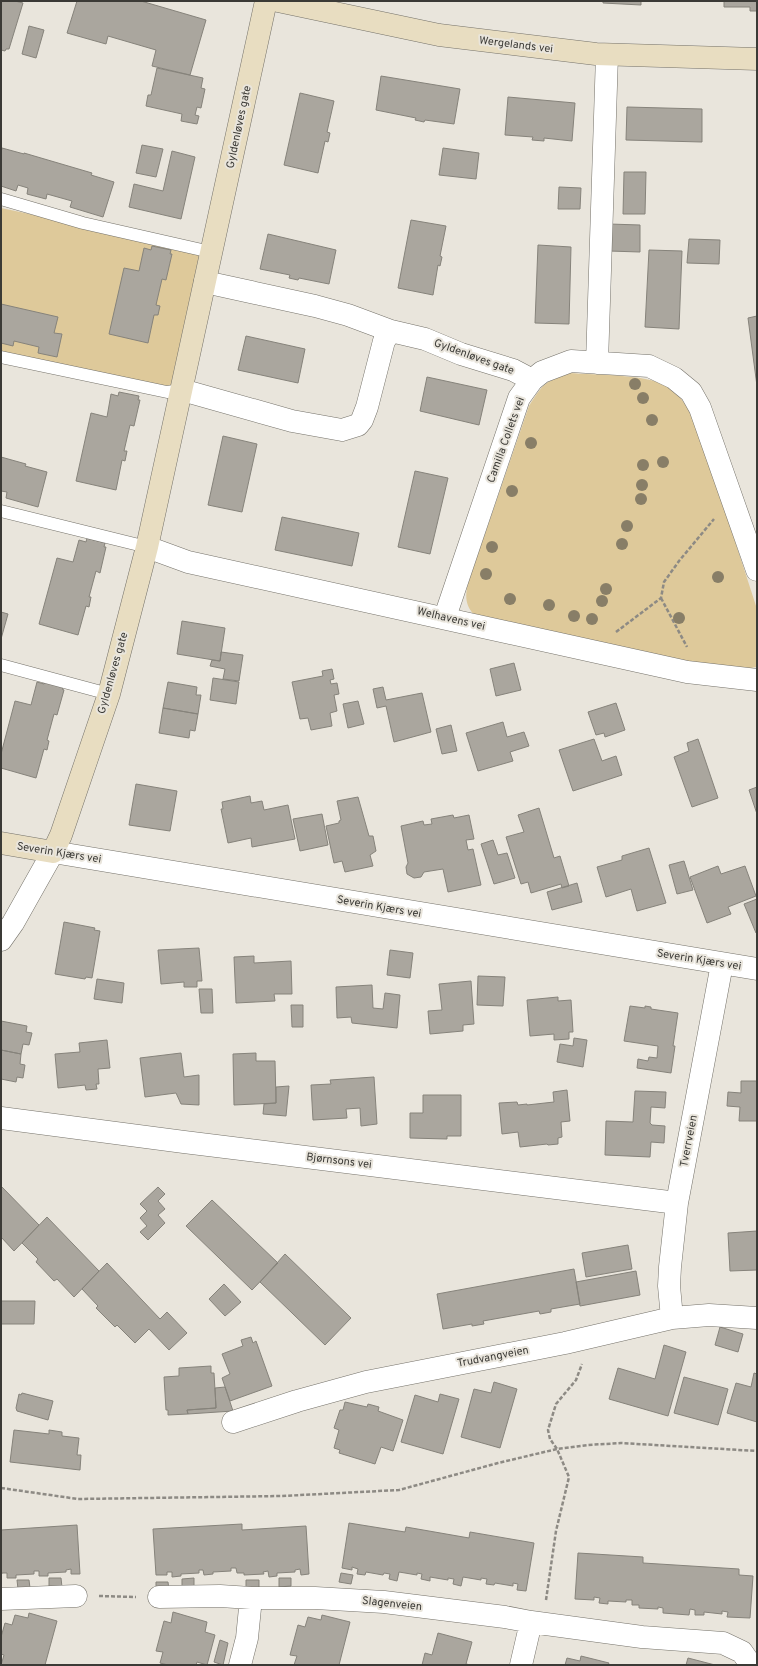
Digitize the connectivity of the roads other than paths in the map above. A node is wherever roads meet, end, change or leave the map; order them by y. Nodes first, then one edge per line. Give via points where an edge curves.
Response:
1 (266, 1) edge
2 (278, 1) edge
3 (607, 55) junction
4 (757, 59) edge
5 (1, 199) edge
6 (211, 252) junction
7 (205, 282) junction
8 (391, 331) junction
9 (1, 357) edge
10 (597, 363) junction
11 (532, 380) junction
12 (182, 390) junction
13 (1, 512) edge
14 (147, 547) junction
15 (757, 570) edge
16 (445, 617) junction
17 (1, 665) edge
18 (757, 680) edge
19 (109, 694) junction
20 (1, 843) edge
21 (53, 852) junction
22 (1, 940) edge
23 (722, 964) junction
24 (757, 969) edge
25 (1, 1118) edge
26 (677, 1203) junction
27 (672, 1318) junction
28 (757, 1318) edge
29 (233, 1422) dead end
30 (76, 1596) road end
31 (159, 1597) road end
32 (252, 1598) junction
33 (1, 1599) edge
34 (531, 1622) junction
35 (240, 1665) edge
36 (521, 1665) edge
37 (751, 1665) edge

1 - 6 main road, Gyldenløves gate
2 - 3 main road, Wergelands vei via 439,35
3 - 4 main road, Wergelands vei
3 - 10 street
5 - 6 lane via 83,223
6 - 7 main road, Gyldenløves gate
7 - 8 street, Gyldenløves gate via 315,306
7 - 12 main road, Gyldenløves gate
8 - 11 street, Gyldenløves gate via 425,339 461,354 513,370
8 - 12 street via 384,341 362,420 358,425 342,430 292,421
9 - 12 lane via 167,392
10 - 11 street, Camilla Collets vei via 571,361 542,372
10 - 15 street, Camilla Collets vei via 649,366 674,378 691,392 700,408
11 - 16 street, Camilla Collets vei via 519,398
12 - 14 main road, Gyldenløves gate
13 - 14 lane
14 - 16 street, Welhavens vei via 188,562
14 - 19 main road, Gyldenløves gate
16 - 18 street, Welhavens vei via 686,672
17 - 19 lane
19 - 21 main road, Gyldenløves gate
20 - 21 main road, Severin Kjærs vei
21 - 22 street, Gyldenløves gate
21 - 23 street, Severin Kjærs vei
23 - 24 street, Severin Kjærs vei
23 - 26 street, Tverrveien
25 - 26 street, Bjørnsons vei
26 - 27 street, Tverrveien via 669,1286
27 - 28 street, Trudvangveien via 709,1315
27 - 29 street, Trudvangveien via 592,1337 366,1382
30 - 33 street
31 - 32 street, Slagenveien
32 - 34 street, Slagenveien via 384,1602
32 - 35 street via 247,1638
34 - 36 street
34 - 37 street, Slagenveien via 642,1637 723,1643 742,1652

